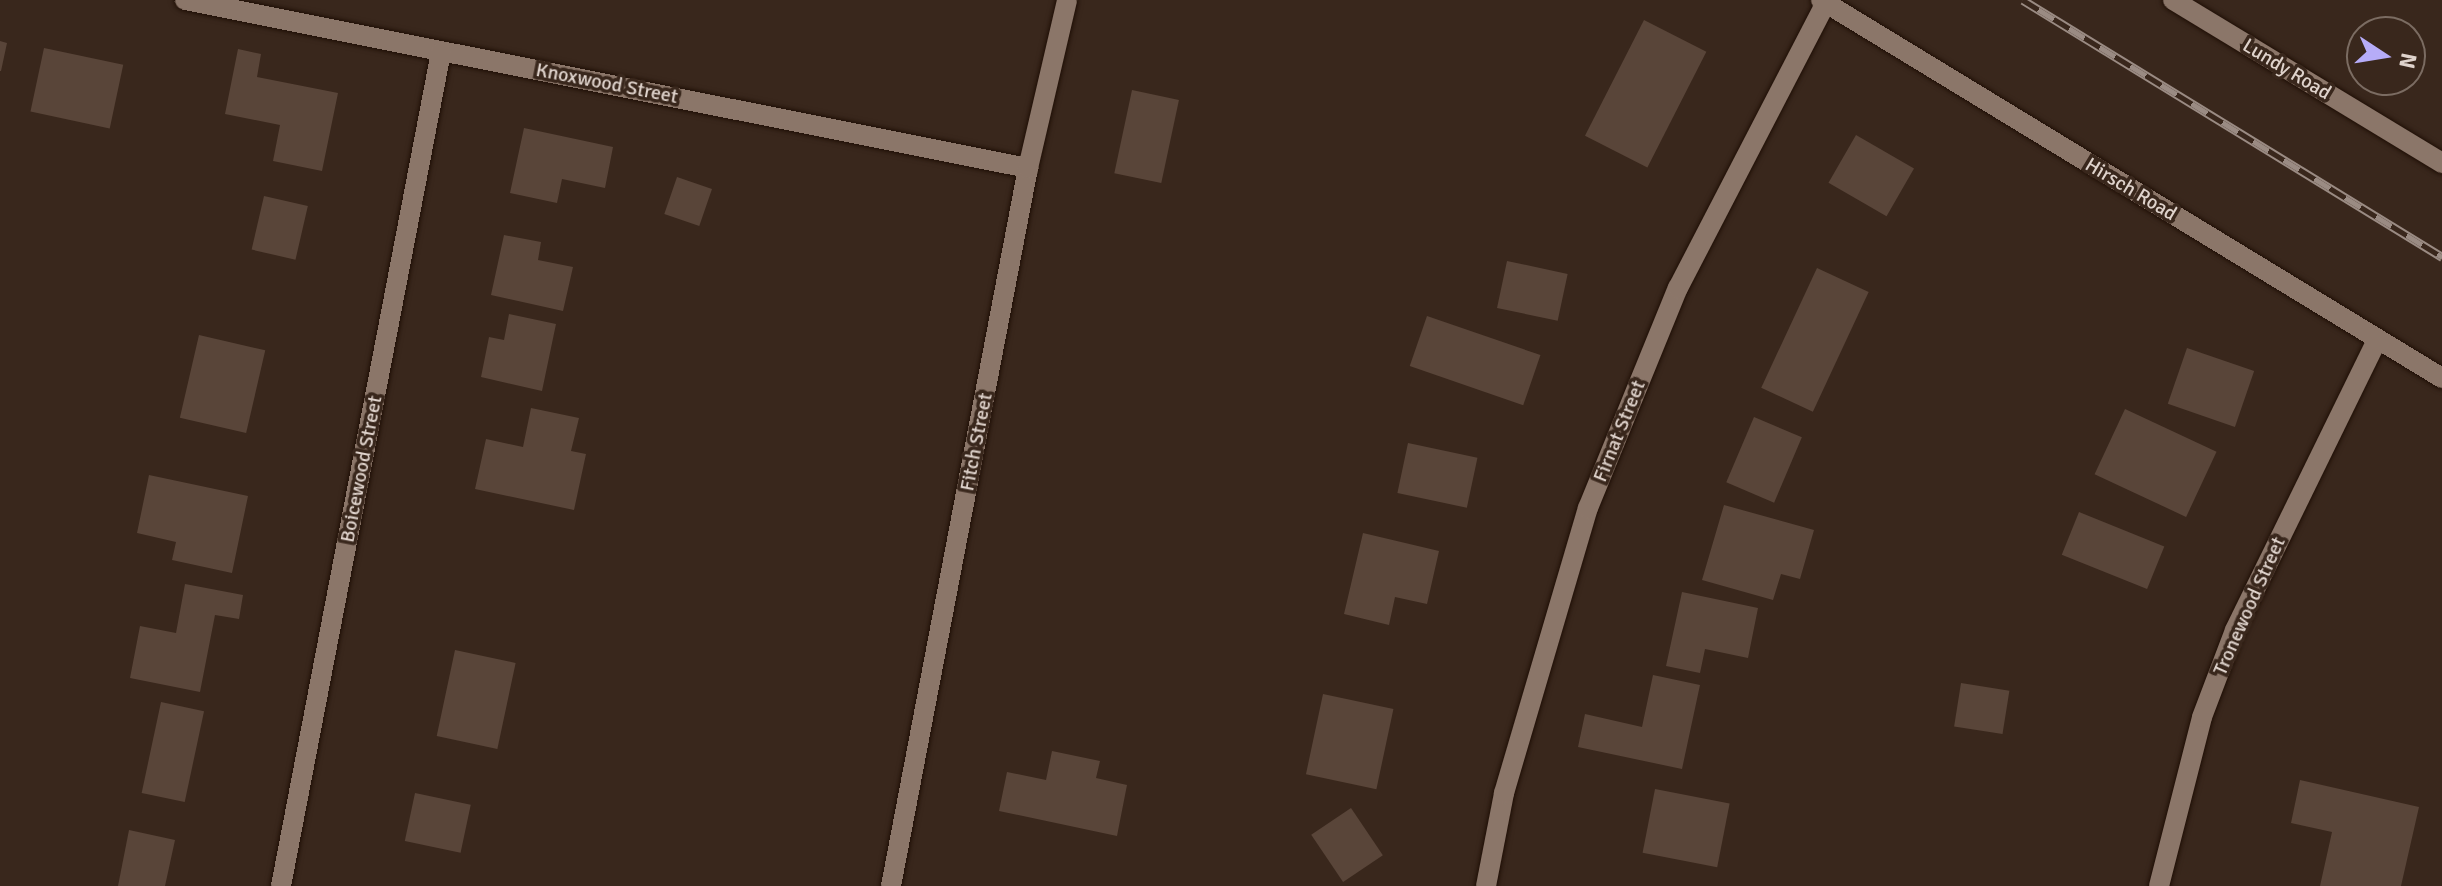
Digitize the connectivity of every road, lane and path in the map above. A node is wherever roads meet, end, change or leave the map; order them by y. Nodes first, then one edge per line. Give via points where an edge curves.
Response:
1 (185, 0) edge
2 (1067, 0) edge
3 (2173, 0) edge
4 (1823, 2) edge
5 (441, 52) junction
6 (2442, 163) edge
7 (1028, 168) junction
8 (2377, 340) junction
9 (2442, 378) edge
10 (281, 886) edge
11 (891, 886) edge
12 (1486, 886) edge
13 (2159, 886) edge

1 - 5 street, Knoxwood Street via 391,37
2 - 7 street, Fitch Street
3 - 6 street, Lundy Road
4 - 8 street, Hirsch Road
4 - 12 street, Firnat Street via 1678,288 1588,508 1504,793
5 - 7 street, Knoxwood Street
5 - 10 street, Boicewood Street
7 - 11 street, Fitch Street
8 - 9 street, Hirsch Road
8 - 13 street, Tronewood Street via 2235,630 2202,717

